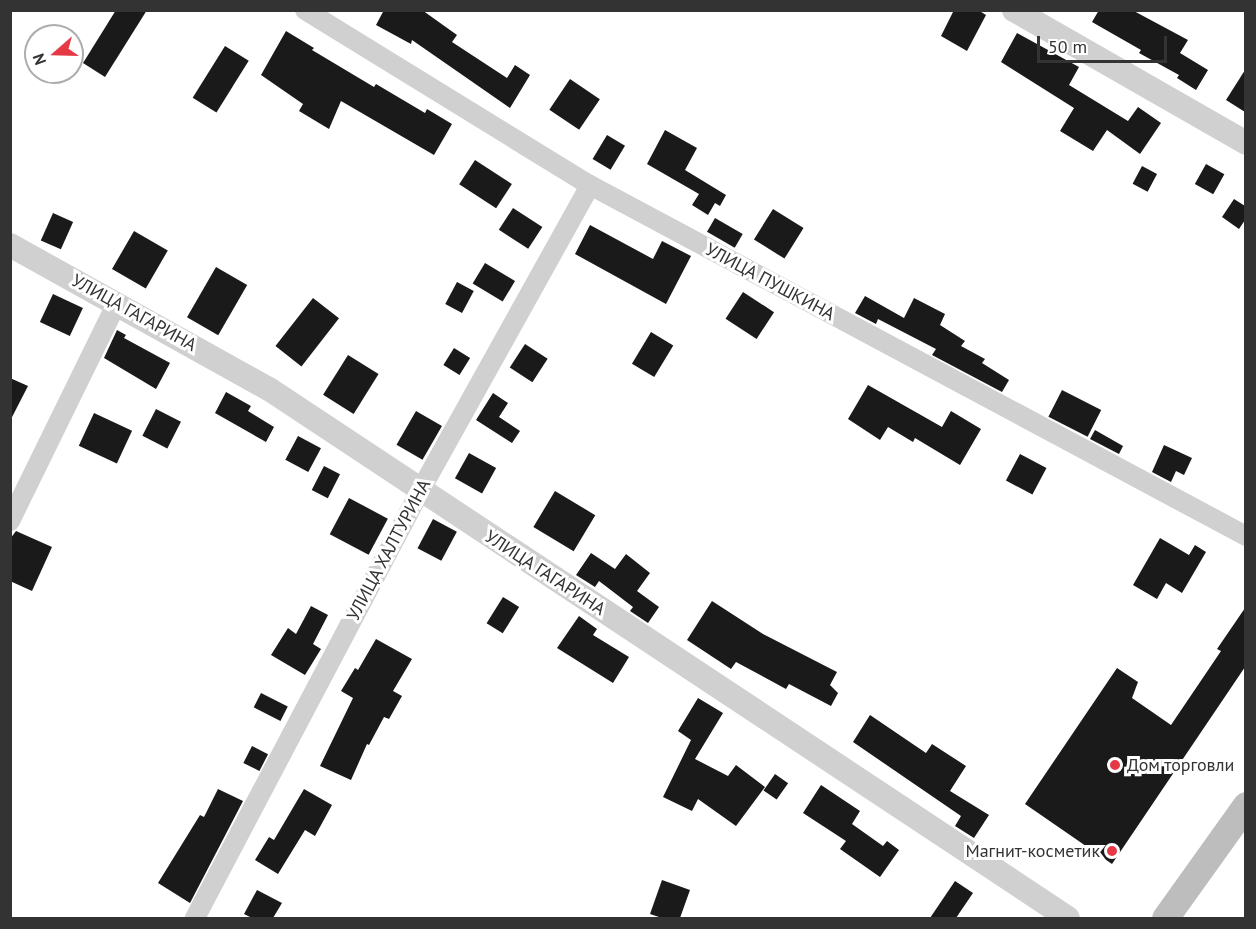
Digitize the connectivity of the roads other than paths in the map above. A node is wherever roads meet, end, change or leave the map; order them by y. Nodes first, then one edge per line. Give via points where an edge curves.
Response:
1 (305, 10) edge
2 (1014, 10) edge
3 (1245, 143) edge
4 (590, 185) junction
5 (10, 245) edge
6 (117, 303) junction
7 (420, 491) junction
8 (10, 522) edge
9 (1245, 536) edge
10 (1245, 805) edge
11 (195, 918) edge
12 (1068, 918) edge
13 (1165, 918) edge

1 - 4 street, УЛИЦА ПУШКИНА
2 - 3 street
4 - 7 street, УЛИЦА ХАЛТУРИНА
4 - 9 street, УЛИЦА ПУШКИНА
5 - 6 street, УЛИЦА ГАГАРИНА
6 - 7 street, УЛИЦА ГАГАРИНА via 269,389
6 - 8 street
7 - 11 street, УЛИЦА ХАЛТУРИНА
7 - 12 street, УЛИЦА ГАГАРИНА
10 - 13 main road

